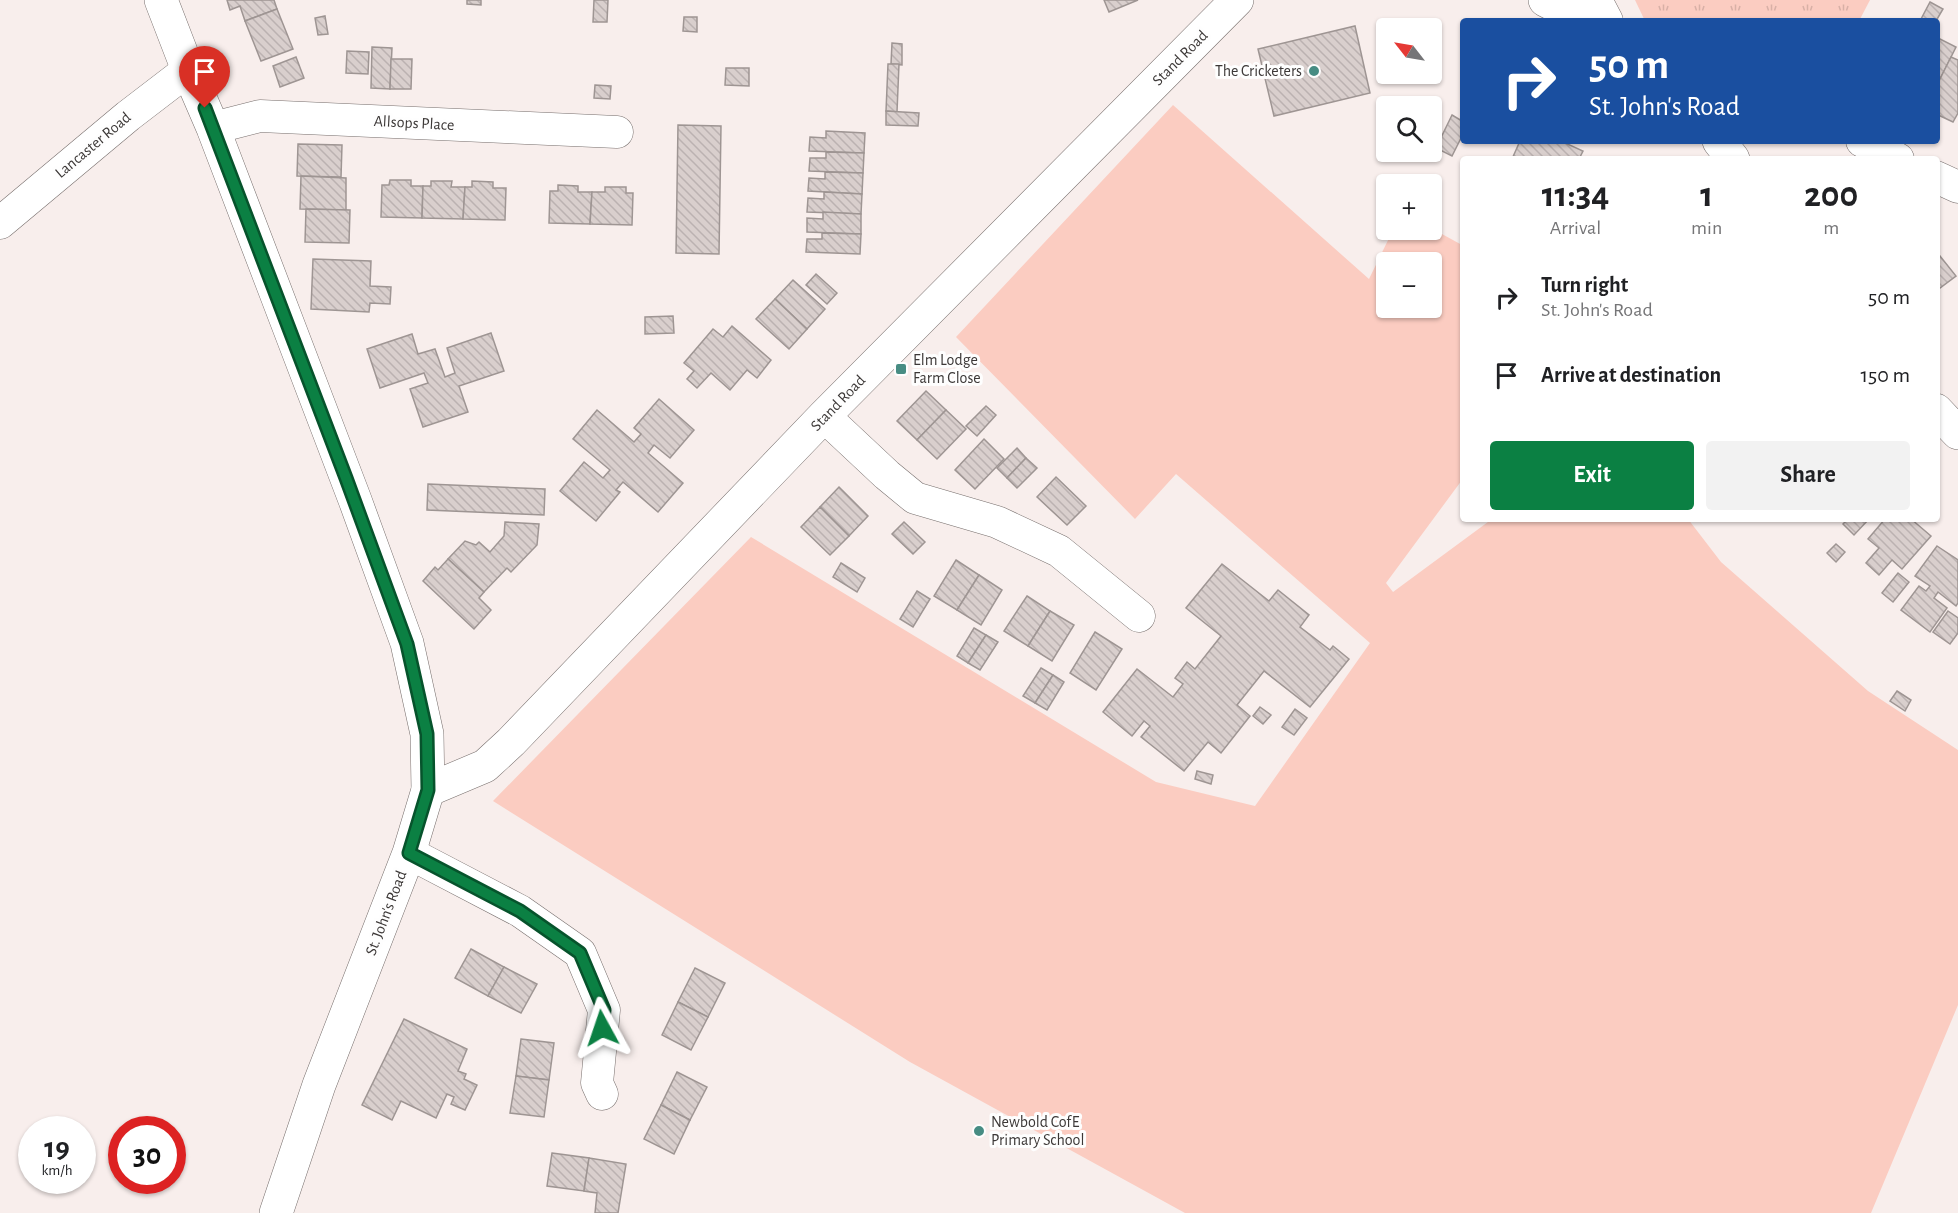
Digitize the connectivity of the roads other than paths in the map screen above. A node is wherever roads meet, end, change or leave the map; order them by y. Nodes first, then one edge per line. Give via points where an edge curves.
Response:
1 (161, 0) edge
2 (1237, 0) edge
3 (1545, 0) edge
4 (1596, 0) edge
5 (1581, 18) edge
6 (1605, 18) edge
7 (188, 70) junction
8 (213, 128) junction
9 (617, 132) dead end
10 (1721, 144) edge
11 (1868, 144) edge
12 (1731, 156) edge
13 (1892, 156) edge
14 (1940, 179) edge
15 (1958, 188) edge
16 (0, 223) edge
17 (1940, 414) edge
18 (824, 416) junction
19 (1958, 433) edge
20 (1139, 616) dead end
21 (428, 790) junction
22 (409, 853) junction
23 (602, 1094) dead end
24 (276, 1213) edge

1 - 7 main road, St. John's Road
2 - 18 main road, Stand Road
3 - 5 main road
4 - 6 street
7 - 8 main road, St. John's Road
7 - 16 street, Lancaster Road
8 - 9 street, Allsops Place via 260,116
8 - 21 main road, St. John's Road via 407,644 427,734
10 - 12 main road
11 - 13 street
14 - 15 street
17 - 19 main road
18 - 20 street via 915,498 997,522 1059,551
18 - 21 main road, Stand Road via 511,742 485,766
21 - 22 main road, St. John's Road
22 - 23 street via 520,911 580,953 604,1010 597,1083
22 - 24 main road, St. John's Road via 319,1085

